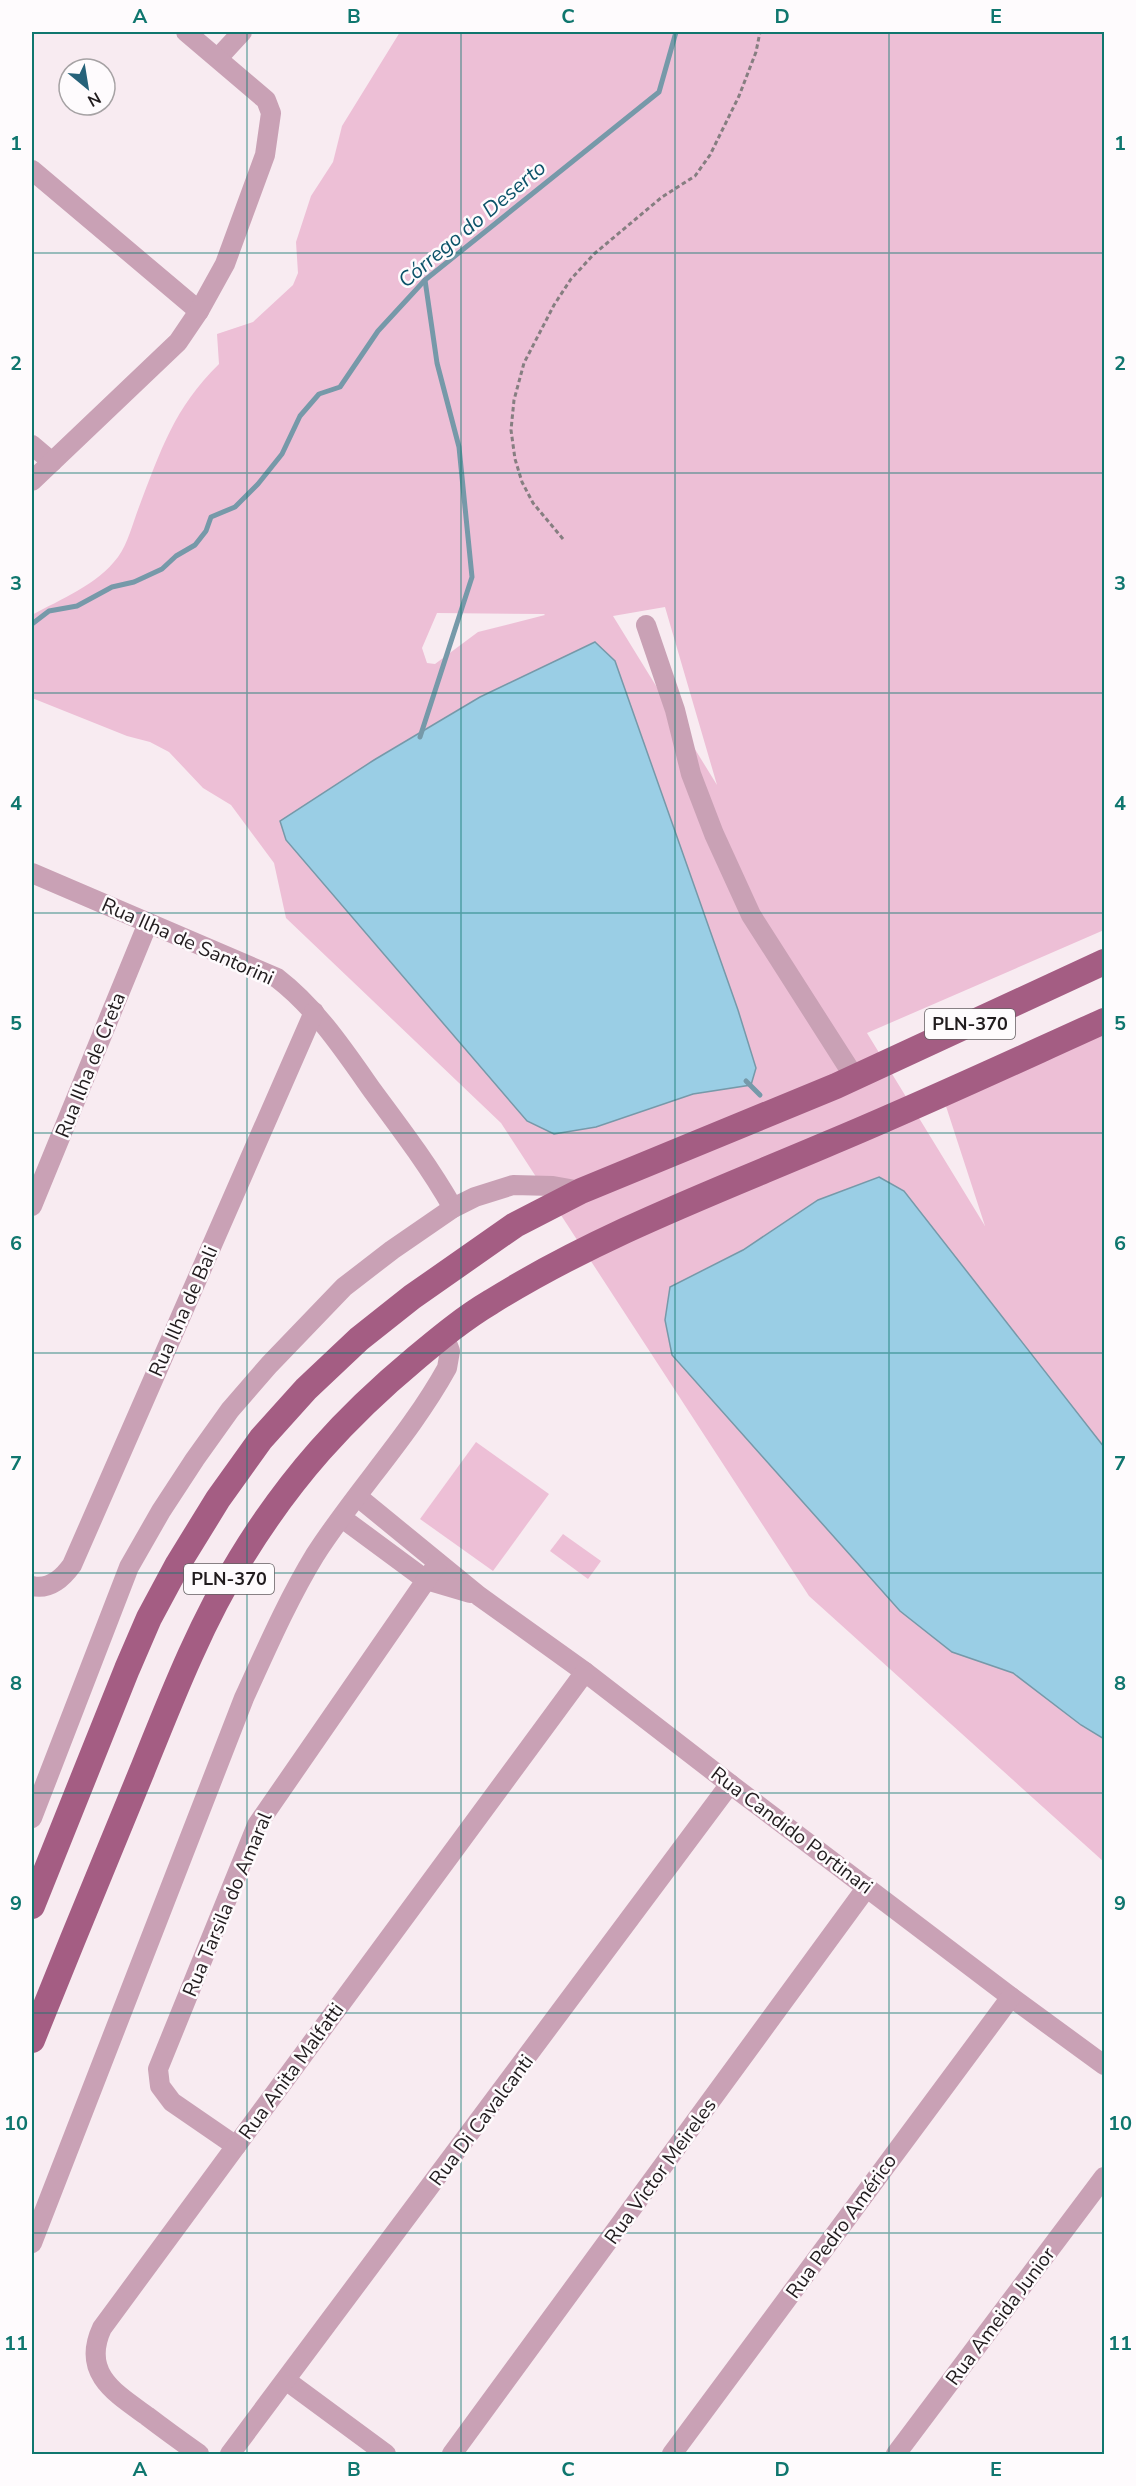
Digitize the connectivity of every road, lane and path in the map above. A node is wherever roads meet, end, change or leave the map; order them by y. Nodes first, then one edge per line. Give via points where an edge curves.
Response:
1 (186, 32) edge
2 (242, 32) edge
3 (760, 32) edge
4 (218, 58) junction
5 (32, 170) edge
6 (199, 311) junction
7 (32, 445) edge
8 (52, 462) junction
9 (32, 481) edge
10 (563, 539) dead end
11 (646, 625) dead end
12 (32, 873) edge
13 (147, 923) junction
14 (1104, 962) edge
15 (314, 1012) junction
16 (1104, 1021) edge
17 (855, 1077) junction
18 (581, 1191) junction
19 (32, 1206) edge
20 (453, 1208) junction
21 (444, 1335) junction
22 (358, 1497) junction
23 (342, 1518) junction
24 (438, 1563) junction
25 (426, 1580) junction
26 (32, 1586) edge
27 (478, 1596) junction
28 (585, 1672) junction
29 (730, 1784) junction
30 (32, 1818) edge
31 (867, 1887) junction
32 (32, 1906) edge
33 (32, 1990) edge
34 (1011, 1997) junction
35 (32, 2020) edge
36 (32, 2040) edge
37 (1104, 2065) edge
38 (236, 2146) junction
39 (1104, 2177) edge
40 (32, 2243) edge
41 (287, 2381) junction
42 (199, 2454) edge
43 (230, 2454) edge
44 (386, 2454) edge
45 (452, 2454) edge
46 (672, 2454) edge
47 (896, 2454) edge

1 - 4 street
2 - 4 street
3 - 10 path via 739,96 705,162 695,176 662,197 594,254 571,279 524,363 513,400 511,430 515,459 533,502
4 - 6 street via 266,100 271,113 265,155 225,264
5 - 6 street
6 - 8 street via 178,342
7 - 8 street
8 - 9 street
11 - 17 street via 675,710 691,774 751,915
12 - 13 street, Rua Ilha de Santorini
13 - 15 street, Rua Ilha de Santorini via 277,978
13 - 19 street, Rua Ilha de Creta
14 - 17 main road, PLN-370
15 - 20 street, Rua Ilha de Santorini via 435,1175
15 - 26 street, Rua Ilha de Bali via 72,1565 56,1582
16 - 21 main road, PLN-370 via 594,1247 488,1303
17 - 18 main road, PLN-370
18 - 20 street via 513,1185
18 - 32 main road, PLN-370 via 515,1225 412,1297 306,1389 261,1440 218,1499 149,1618
20 - 30 street via 344,1287 230,1410 195,1459 129,1567
21 - 22 street via 450,1351 447,1368
21 - 36 main road, PLN-370 via 353,1414 311,1459 240,1560 189,1660
22 - 23 street
22 - 24 street, Rua Candido Portinari
23 - 25 street, Rua Candido Portinari
23 - 40 street via 316,1554 281,1617 244,1698
24 - 25 street, Rua Tarsila do Amaral
24 - 27 street, Rua Candido Portinari
25 - 27 street, Rua Candido Portinari
25 - 38 street, Rua Tarsila do Amaral via 257,1825 158,2069 160,2086 172,2102
27 - 28 street, Rua Candido Portinari
28 - 29 street, Rua Candido Portinari
28 - 38 street, Rua Anita Malfatti
29 - 31 street, Rua Candido Portinari
29 - 41 street, Rua Di Cavalcanti
31 - 34 street, Rua Candido Portinari
31 - 45 street, Rua Victor Meireles
33 - 35 main road via 38,2002
34 - 37 street, Rua Candido Portinari
34 - 46 street, Rua Pedro Américo
38 - 42 street, Rua Anita Malfatti via 102,2328 96,2347 98,2370 110,2389
39 - 47 street, Rua Ameida Junior
41 - 43 street, Rua Di Cavalcanti
41 - 44 street

